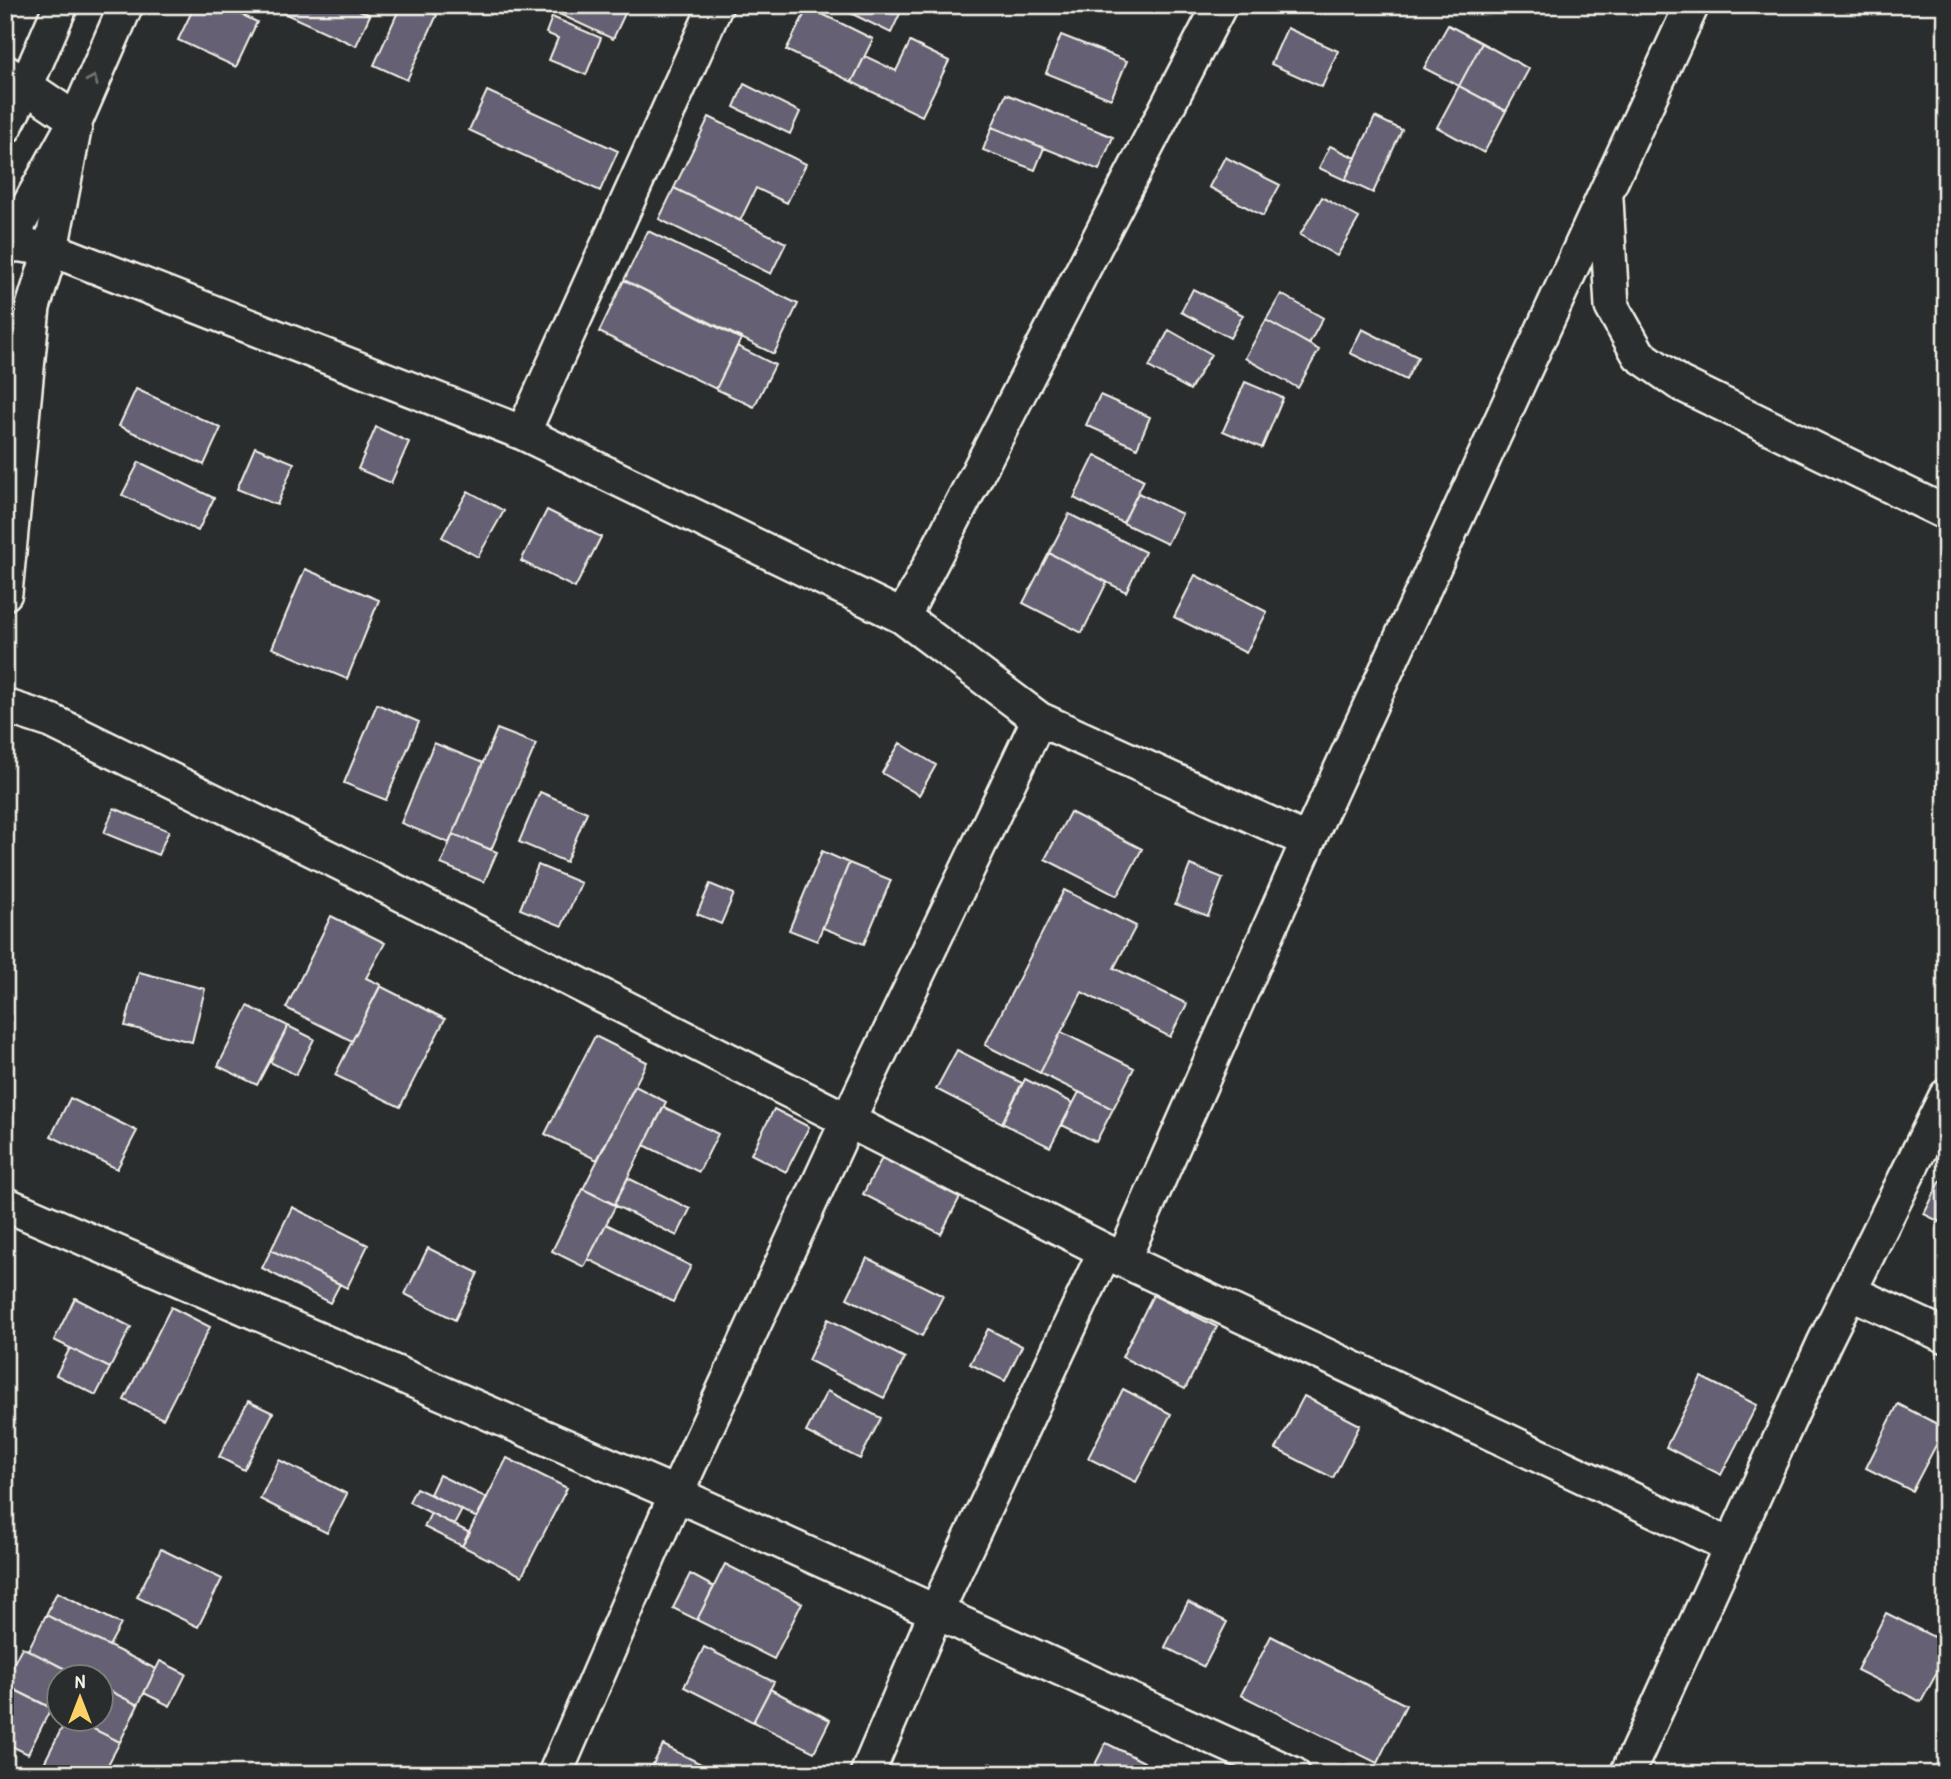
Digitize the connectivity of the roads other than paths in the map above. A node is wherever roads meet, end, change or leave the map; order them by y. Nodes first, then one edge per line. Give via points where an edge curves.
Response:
1 (61, 5) edge
2 (126, 5) edge
3 (716, 5) edge
4 (1220, 5) edge
5 (1692, 5) edge
6 (16, 79) edge
7 (76, 120) junction
8 (5, 127) edge
9 (1606, 193) junction
10 (6, 246) edge
11 (51, 249) junction
12 (523, 433) junction
13 (1946, 513) edge
14 (5, 593) edge
15 (903, 617) junction
16 (5, 706) edge
17 (1039, 719) junction
18 (1308, 841) junction
19 (1946, 1096) edge
20 (848, 1120) junction
21 (5, 1204) edge
22 (1114, 1256) junction
23 (1850, 1292) junction
24 (1946, 1336) edge
25 (676, 1494) junction
26 (1731, 1546) junction
27 (936, 1612) junction
28 (555, 1774) edge
29 (867, 1774) edge
30 (1293, 1774) edge
31 (1627, 1774) edge

1 - 6 street
7 -> 2 street
3 - 12 street
4 - 15 street
5 - 9 street
6 - 7 street
6 - 8 street
7 - 10 street
7 - 11 street
9 - 13 street via 1612,307 1639,355 1679,383
9 - 18 street
10 - 11 street
11 - 12 street
11 - 14 street via 33,307
12 - 15 street
15 - 17 street
16 - 20 street via 51,721
17 - 18 street
17 - 20 street
18 - 22 street
19 - 23 street
20 - 22 street
20 - 25 street
21 - 25 street
22 - 26 street
22 - 27 street
23 - 24 street
23 - 26 street
25 - 27 street
25 - 28 street
26 - 31 street
27 - 29 street
27 - 30 street

